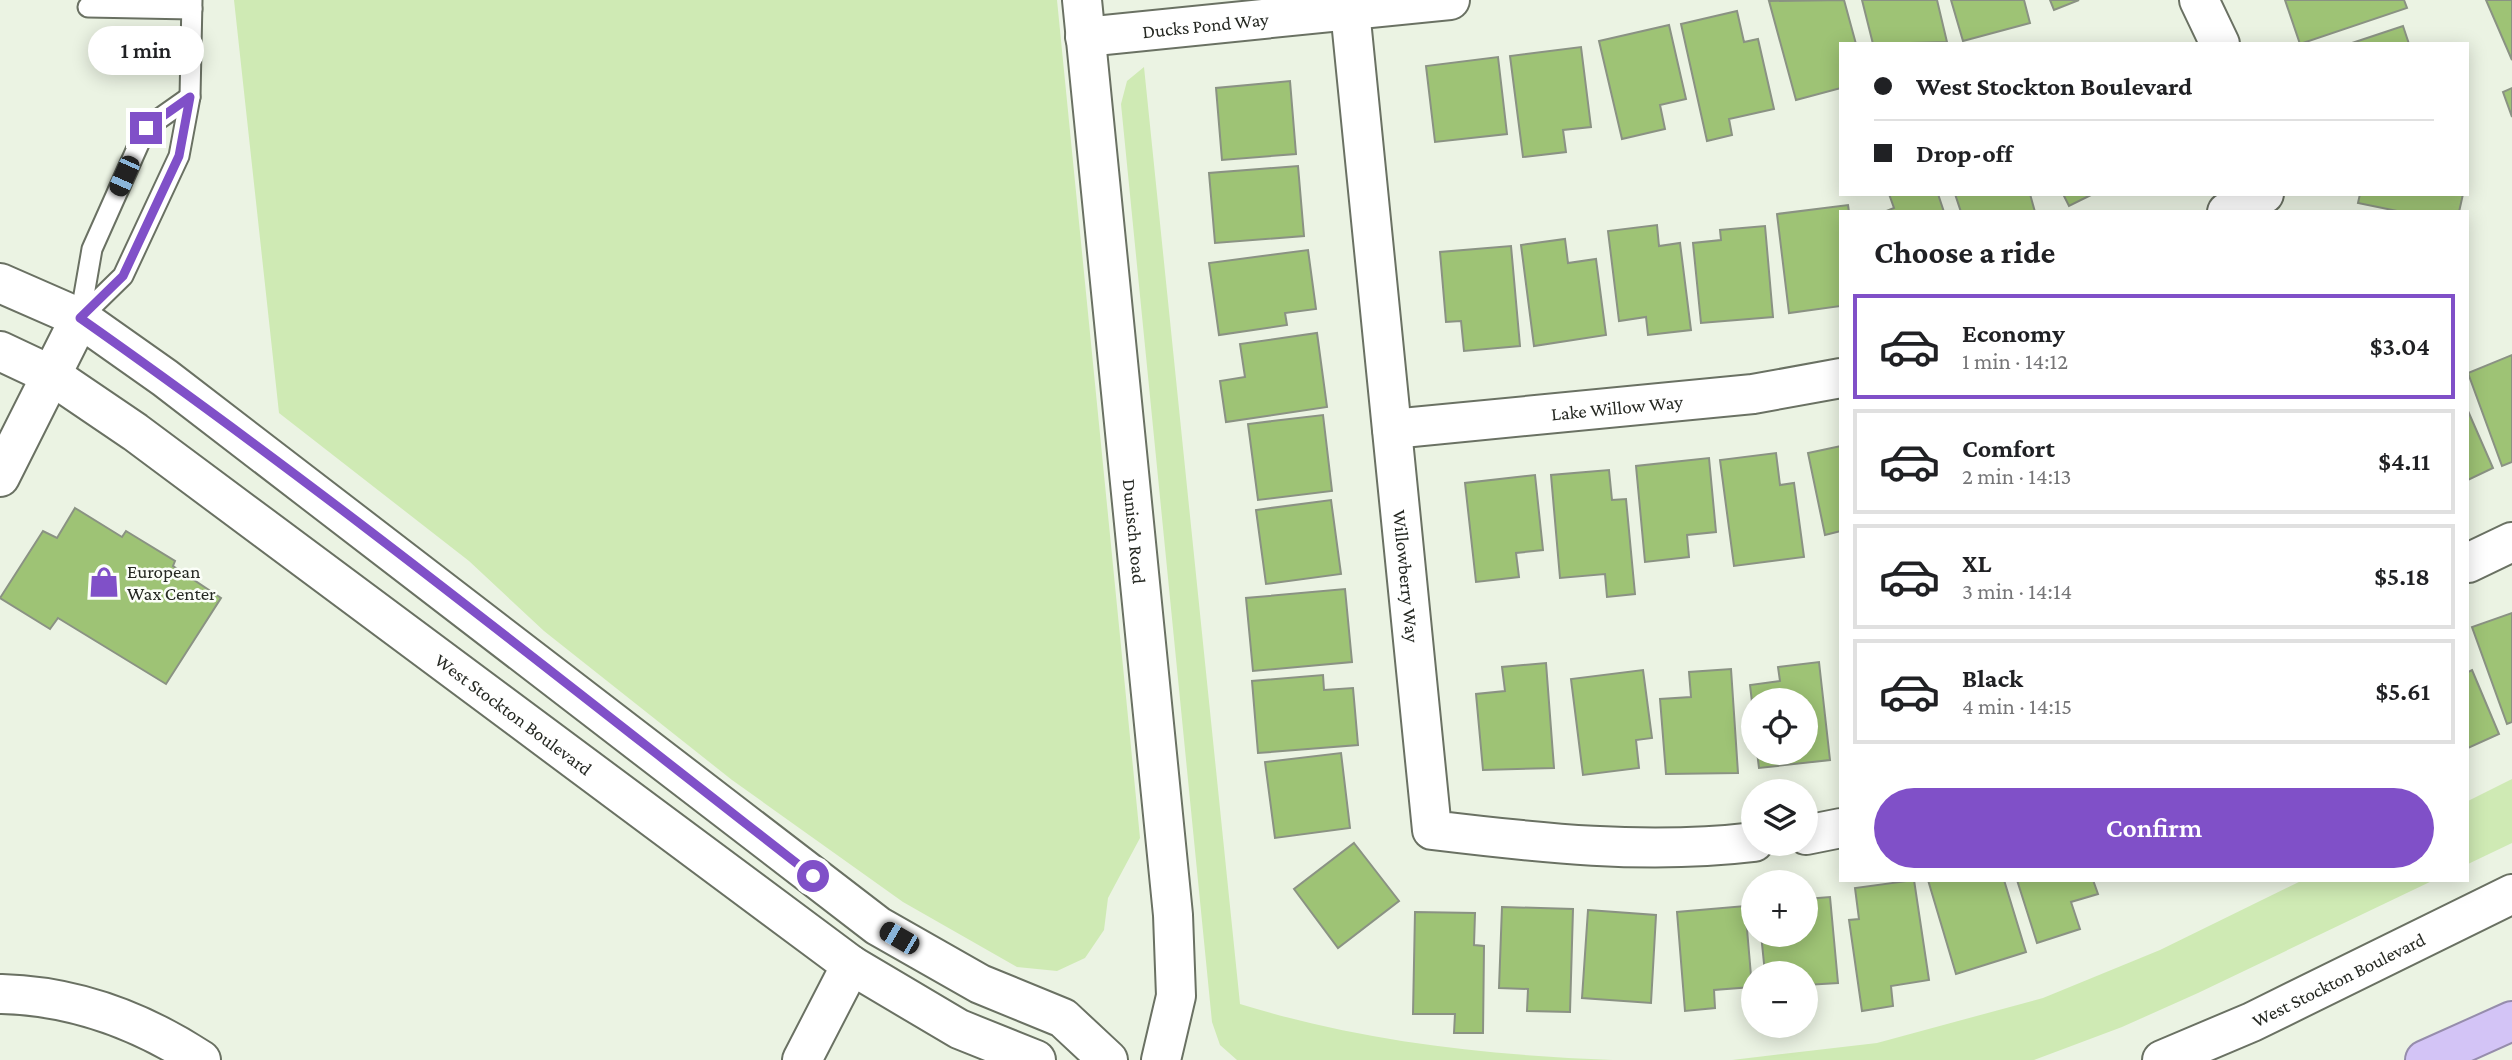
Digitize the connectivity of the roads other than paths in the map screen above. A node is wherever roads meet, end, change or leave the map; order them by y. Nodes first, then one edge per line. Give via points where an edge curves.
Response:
1 (1082, 0) edge
2 (1450, 0) edge
3 (2199, 0) edge
4 (192, 4) edge
5 (1350, 5) edge
6 (88, 7) dead end
7 (1085, 37) junction
8 (2219, 42) edge
9 (190, 97) junction
10 (2260, 196) edge
11 (2231, 210) edge
12 (0, 282) edge
13 (80, 318) junction
14 (0, 351) edge
15 (51, 375) junction
16 (1839, 378) edge
17 (1392, 429) junction
18 (0, 477) edge
19 (2512, 542) edge
20 (2469, 564) edge
21 (1839, 828) edge
22 (1818, 833) edge
23 (1741, 843) edge
24 (2512, 894) edge
25 (851, 965) junction
26 (1, 990) edge
27 (2512, 1021) edge
28 (201, 1060) edge
29 (802, 1060) edge
30 (1036, 1060) edge
31 (1108, 1060) edge
32 (1161, 1060) edge
33 (2162, 1060) edge
34 (2426, 1060) edge

1 - 7 street, Dunisch Road
2 - 5 street, Ducks Pond Way
3 - 8 street
4 - 6 lane
4 - 9 lane
5 - 7 street, Ducks Pond Way
5 - 17 street, Willowberry Way
7 - 32 street, Dunisch Road via 1173,915 1176,996
9 - 13 lane via 179,156 123,276
9 - 13 lane via 146,128 92,249
10 - 11 street
12 - 13 street
13 - 15 street
13 - 31 street via 401,557 878,926 980,984 1063,1018
14 - 15 street, West Stockton Boulevard
15 - 18 street
15 - 25 street, West Stockton Boulevard via 251,517
16 - 17 street, Lake Willow Way via 1753,394
17 - 23 street, Willowberry Way via 1432,830 1617,848
19 - 20 street
21 - 22 street
24 - 33 street, West Stockton Boulevard via 2252,1022
25 - 29 street
25 - 30 street, West Stockton Boulevard via 959,1029
26 - 28 street via 42,995 120,1016
27 - 34 highway

